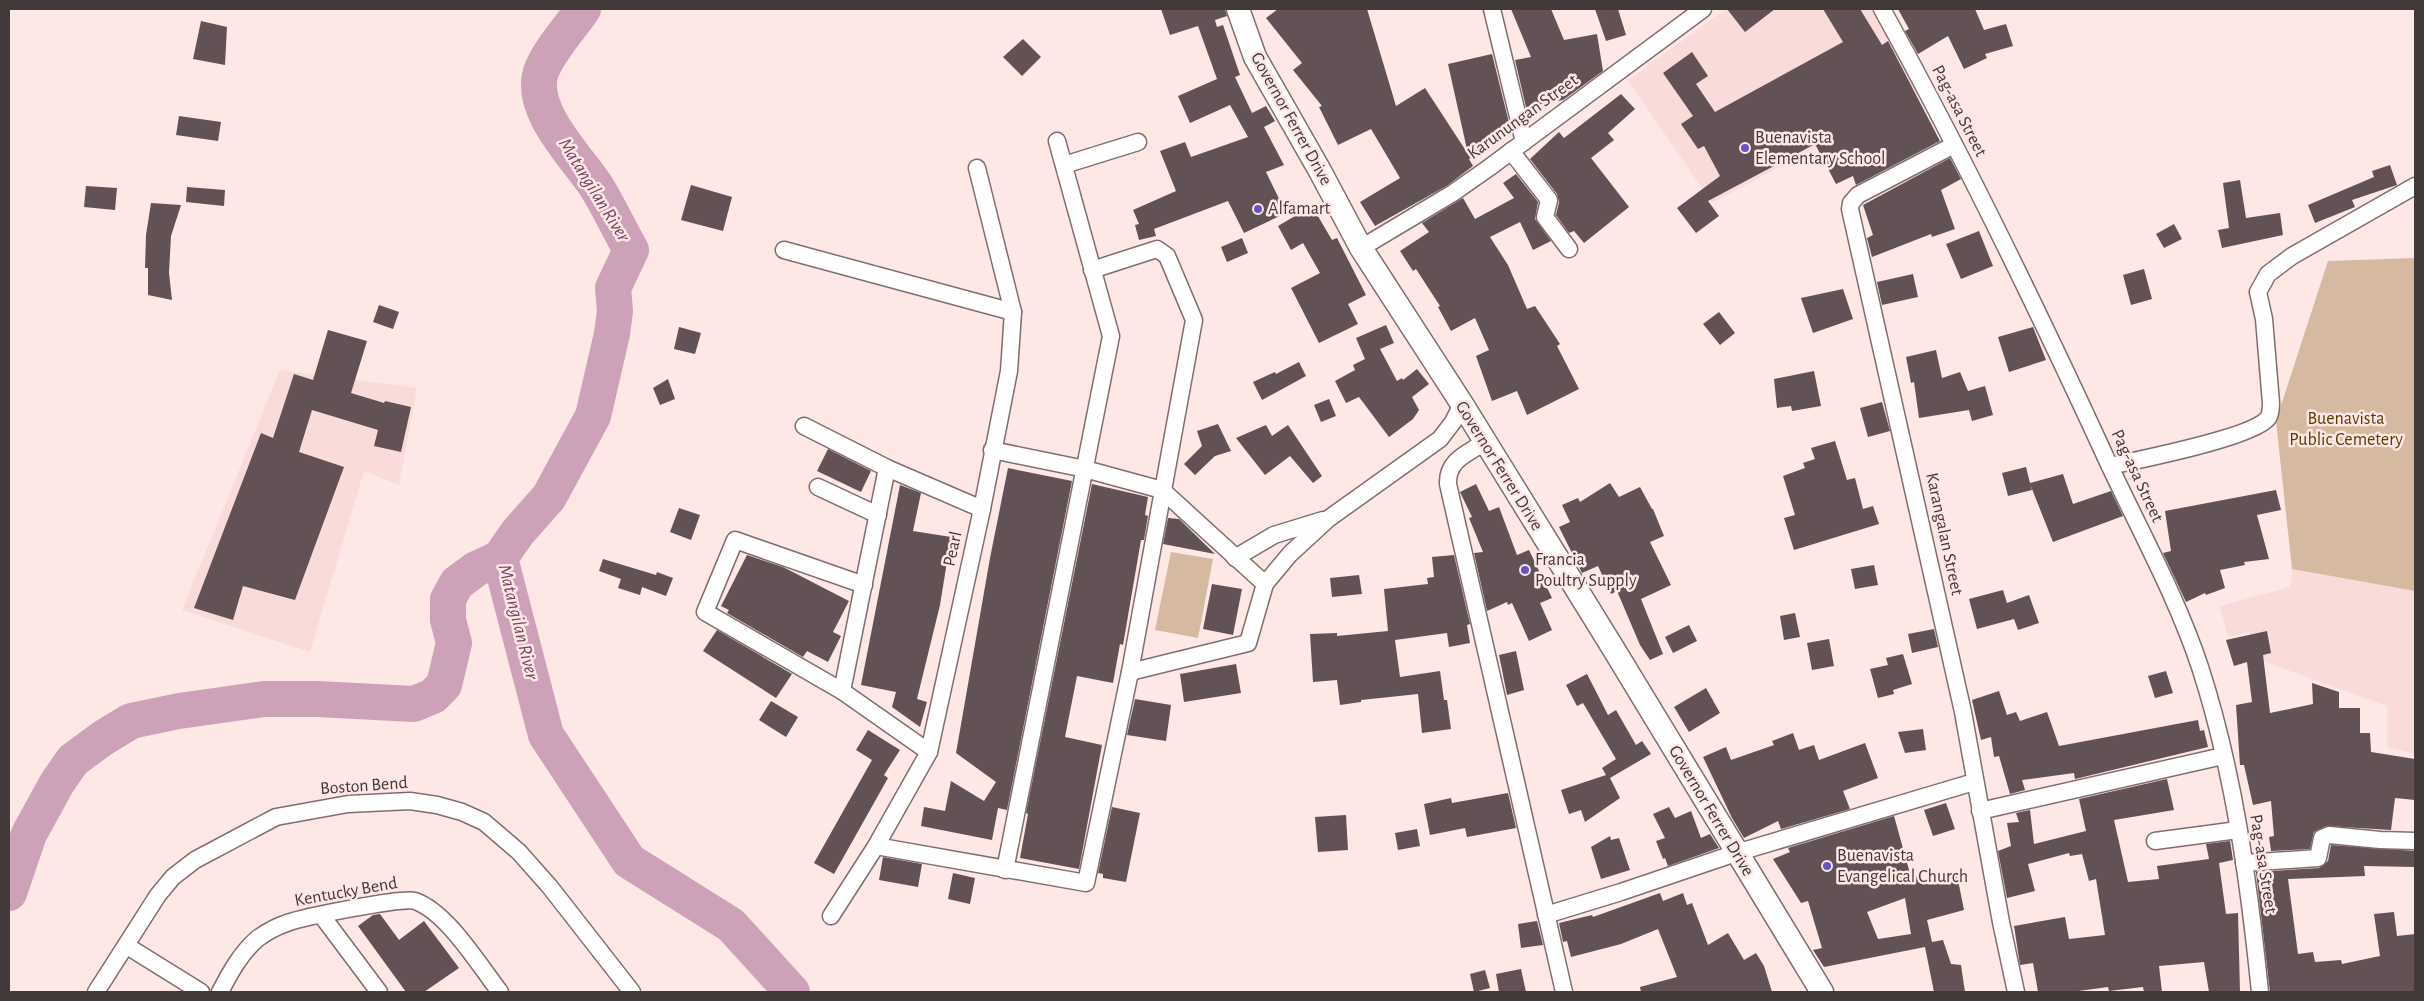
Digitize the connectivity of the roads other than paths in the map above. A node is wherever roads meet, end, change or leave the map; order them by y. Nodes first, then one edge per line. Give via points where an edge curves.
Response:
1 (1238, 9) edge
2 (1492, 9) edge
3 (1703, 9) edge
4 (1882, 9) edge
5 (1057, 141) dead end
6 (1138, 142) dead end
7 (1954, 145) junction
8 (1518, 147) junction
9 (1064, 165) junction
10 (977, 168) dead end
11 (2415, 186) edge
12 (1361, 248) junction
13 (1569, 248) dead end
14 (784, 250) dead end
15 (1092, 270) junction
16 (1013, 312) junction
17 (1462, 404) junction
18 (804, 426) dead end
19 (1485, 442) junction
20 (992, 450) junction
21 (2110, 466) junction
22 (887, 468) junction
23 (1085, 469) junction
24 (818, 487) dead end
25 (1162, 490) junction
26 (982, 508) junction
27 (878, 515) junction
28 (1328, 519) junction
29 (1236, 558) junction
30 (1265, 584) junction
31 (864, 586) junction
32 (1130, 672) junction
33 (842, 691) junction
34 (929, 752) junction
35 (2223, 756) junction
36 (1974, 782) junction
37 (1980, 811) junction
38 (2238, 830) junction
39 (2415, 841) edge
40 (2155, 842) dead end
41 (876, 846) junction
42 (1736, 853) junction
43 (2244, 863) junction
44 (1005, 870) junction
45 (1546, 915) junction
46 (322, 916) junction
47 (831, 916) dead end
48 (128, 946) junction
49 (96, 992) edge
50 (202, 992) edge
51 (220, 992) edge
52 (378, 992) edge
53 (500, 992) edge
54 (632, 992) edge
55 (1564, 992) edge
56 (1822, 992) edge
57 (2016, 992) edge
58 (2260, 992) edge

1 - 12 main road, Governor Ferrer Drive via 1255,57
2 - 8 street
3 - 8 street, Karunungan Street
4 - 7 street, Pag-asa Street
5 - 9 street
6 - 9 street
7 - 21 street, Pag-asa Street via 2024,281
7 - 36 street, Karangalan Street via 1858,195 1850,209 1961,703
8 - 12 street, Karunungan Street via 1453,193
8 - 13 street via 1549,200 1545,217
9 - 15 street
10 - 16 street, Pearl
11 - 21 street via 2292,256 2268,274 2258,292 2264,319 2271,403 2269,417 2265,421 2206,444
12 - 17 main road, Governor Ferrer Drive
14 - 16 street
15 - 23 street via 1111,336
15 - 25 street via 1157,249 1163,251 1194,320
16 - 20 street, Pearl via 1009,371
17 - 19 main road, Governor Ferrer Drive
17 - 28 street via 1440,439
18 - 22 street
19 - 42 main road, Governor Ferrer Drive
19 - 45 street via 1454,463 1447,472 1448,484
20 - 23 street
20 - 26 street, Pearl
21 - 35 street, Pag-asa Street via 2188,631
22 - 26 street
22 - 27 street
23 - 25 street
23 - 44 street
24 - 27 street
25 - 29 street
25 - 32 street
26 - 34 street, Pearl
27 - 31 street
28 - 29 street via 1274,535
28 - 30 street via 1290,554
29 - 30 street
30 - 32 street via 1248,643
31 - 33 street
31 - 33 street via 734,540 705,612
32 - 44 street via 1086,883
33 - 34 street
34 - 41 street, Pearl
35 - 37 street
35 - 38 street, Pag-asa Street
36 - 37 street, Karangalan Street
36 - 42 street
37 - 57 street, Karangalan Street
38 - 40 street
38 - 43 street, Pag-asa Street
39 - 43 street via 2329,835 2322,838 2318,858
41 - 44 street
41 - 47 street, Pearl
42 - 45 street
42 - 56 main road, Governor Ferrer Drive
43 - 58 street, Pag-asa Street
45 - 55 street
46 - 51 street, Kentucky Bend via 287,923 257,939 234,964
46 - 52 street
46 - 53 street, Kentucky Bend via 393,900 414,900 449,926
48 - 49 street, Boston Bend
48 - 50 street
48 - 54 street, Boston Bend via 173,877 195,860 264,823 289,814 348,804 410,801 462,812 484,822 519,852 550,886

